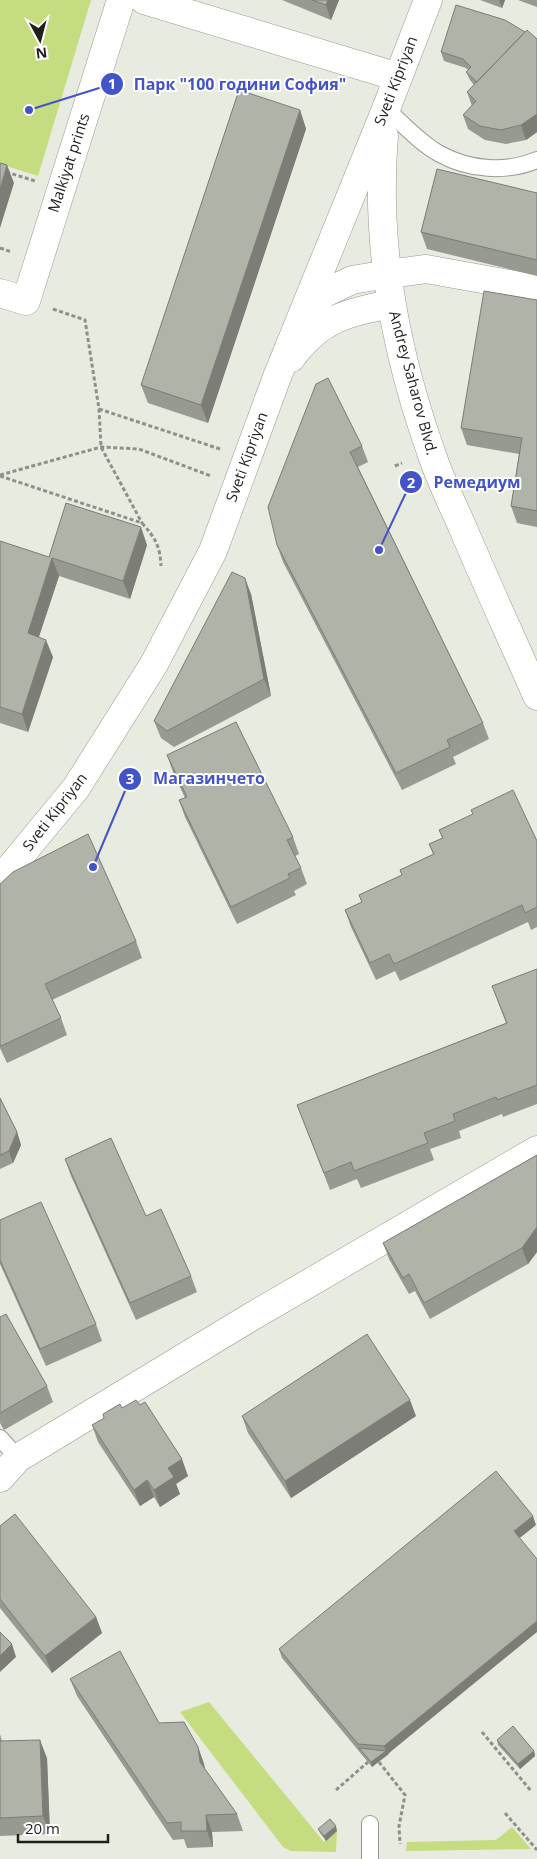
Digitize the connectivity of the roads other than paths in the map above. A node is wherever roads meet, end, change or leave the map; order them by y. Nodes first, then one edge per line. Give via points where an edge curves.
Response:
1 (121, 0) edge
2 (144, 0) edge
3 (428, 0) edge
4 (398, 77) junction
5 (386, 109) junction
6 (537, 160) edge
7 (388, 274) junction
8 (537, 289) edge
9 (0, 293) edge
10 (391, 304) junction
11 (300, 318) junction
12 (277, 377) junction
13 (537, 696) edge
14 (0, 878) edge
15 (537, 1150) edge
16 (0, 1438) edge
17 (18, 1458) junction
18 (0, 1478) edge
19 (370, 1824) dead end
20 (370, 1859) edge

1 - 9 street, Malkiyat prints via 26,301
2 - 4 street
3 - 4 street, Sveti Kipriyan
4 - 5 street, Sveti Kipriyan
5 - 6 lane via 438,153 458,162 503,169
5 - 7 street, Andrey Saharov Blvd. via 381,172
5 - 11 street, Sveti Kipriyan
7 - 8 street via 426,269
7 - 10 street, Andrey Saharov Blvd.
7 - 11 street via 352,280 322,294
10 - 12 street via 337,317 316,330
10 - 13 street, Andrey Saharov Blvd. via 431,454
11 - 12 street, Sveti Kipriyan
12 - 14 street, Sveti Kipriyan via 213,551 154,664 76,788
15 - 17 street
16 - 17 lane
17 - 18 street
19 - 20 lane

